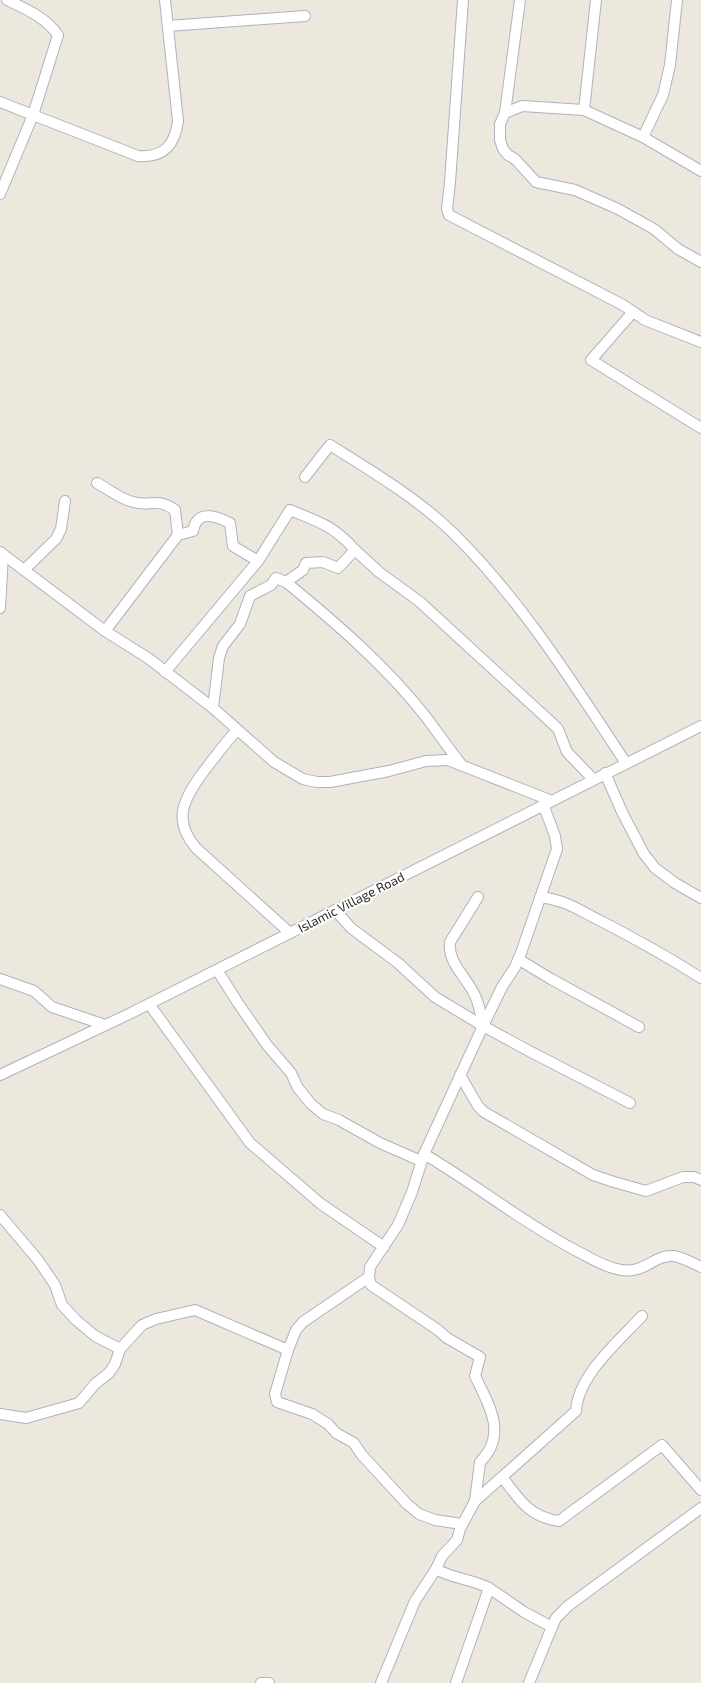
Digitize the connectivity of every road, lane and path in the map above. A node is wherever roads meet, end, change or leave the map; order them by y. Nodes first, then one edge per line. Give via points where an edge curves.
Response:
1 (7, 0) edge
2 (28, 0) edge
3 (165, 0) edge
4 (463, 0) edge
5 (520, 0) edge
6 (596, 0) edge
7 (677, 0) edge
8 (34, 13) junction
9 (305, 16) dead end
10 (168, 26) junction
11 (0, 102) edge
12 (584, 110) junction
13 (506, 113) junction
14 (33, 115) junction
15 (643, 137) junction
16 (701, 171) edge
17 (0, 194) edge
18 (701, 262) edge
19 (632, 312) junction
20 (701, 342) edge
21 (701, 428) edge
22 (305, 477) dead end
23 (97, 483) dead end
24 (65, 500) dead end
25 (178, 535) junction
26 (355, 550) junction
27 (2, 553) edge
28 (258, 561) junction
29 (24, 570) junction
30 (286, 582) junction
31 (0, 608) edge
32 (105, 631) junction
33 (165, 672) junction
34 (213, 708) junction
35 (701, 726) edge
36 (237, 730) junction
37 (626, 763) junction
38 (461, 764) junction
39 (606, 773) junction
40 (593, 779) junction
41 (548, 802) junction
42 (478, 897) dead end
43 (540, 897) junction
44 (701, 898) edge
45 (335, 910) junction
46 (290, 933) junction
47 (518, 959) junction
48 (217, 970) junction
49 (701, 978) edge
50 (0, 979) edge
51 (149, 1004) junction
52 (105, 1025) junction
53 (483, 1026) junction
54 (638, 1027) dead end
55 (0, 1075) edge
56 (460, 1075) junction
57 (630, 1103) dead end
58 (422, 1158) junction
59 (701, 1180) edge
60 (0, 1214) edge
61 (384, 1247) junction
62 (701, 1267) edge
63 (369, 1277) junction
64 (642, 1316) dead end
65 (120, 1349) junction
66 (288, 1350) junction
67 (0, 1414) edge
68 (502, 1477) junction
69 (701, 1490) edge
70 (475, 1501) junction
71 (701, 1508) edge
72 (462, 1524) junction
73 (436, 1569) junction
74 (489, 1588) junction
75 (552, 1627) junction
76 (261, 1683) edge
77 (269, 1683) edge
78 (381, 1683) edge
79 (456, 1683) edge
80 (529, 1683) edge

1 - 8 street
2 - 8 street
3 - 10 street
4 - 19 street via 447,209 449,215
5 - 13 street
6 - 12 street
7 - 15 street via 670,65 663,95
8 - 14 street via 58,35
9 - 10 street
10 - 14 street via 178,121 174,140 169,147 158,154 138,156
11 - 14 street
12 - 13 street via 522,106
12 - 15 street
13 - 18 street via 500,124 503,149 536,182 576,190 618,209 654,229 678,249
14 - 17 street
15 - 16 street
19 - 20 street via 645,320
19 - 21 street via 591,360
22 - 37 street via 330,445 405,494 453,533 514,599
23 - 25 street via 133,502 167,504 175,510
24 - 29 street via 61,529 56,539
25 - 28 street via 193,531 194,524 200,517 209,515 222,519 230,523 233,546
25 - 32 street
26 - 28 street via 332,528 290,510
26 - 30 street via 338,568 323,562 306,563 303,570
26 - 40 street via 379,572 420,602 554,725 567,752
27 - 29 street
27 - 31 street
28 - 33 street
29 - 32 street
30 - 34 street via 276,578 265,590 250,596 240,624 229,636 221,652
30 - 38 street via 384,670 426,716
32 - 33 street
33 - 34 street
34 - 36 street
35 - 37 street, Islamic Village Road
36 - 38 street via 274,762 303,779 317,782 371,775 426,761 448,760
36 - 46 street via 190,790 184,802 182,821 188,839 196,848
37 - 39 street, Islamic Village Road
38 - 41 street
39 - 40 street, Islamic Village Road
39 - 44 street via 622,812 647,859 675,883
40 - 41 street, Islamic Village Road
41 - 43 street via 557,850
41 - 45 street, Islamic Village Road
42 - 53 street via 450,942 449,948 461,976 476,997
43 - 47 street
43 - 49 street via 559,900 626,932
45 - 46 street, Islamic Village Road
45 - 53 street via 351,928 398,963 436,997
46 - 48 street, Islamic Village Road
47 - 53 street
47 - 54 street
48 - 51 street, Islamic Village Road
48 - 58 street via 267,1045 291,1073 298,1088 311,1104 323,1114 380,1143
50 - 52 street via 34,991 52,1007
51 - 52 street, Islamic Village Road
51 - 61 street via 250,1143 321,1204
52 - 55 street, Islamic Village Road
53 - 56 street
53 - 57 street
56 - 58 street
56 - 59 street via 484,1112 593,1175 646,1191 683,1177
58 - 61 street via 412,1192 398,1225
58 - 62 street via 454,1172 551,1237 611,1268 624,1272 640,1270 673,1256
60 - 65 street via 38,1260 55,1286 62,1305 95,1336
61 - 63 street via 370,1267
63 - 66 street via 303,1322 296,1330
63 - 70 street via 371,1285 447,1338 480,1357 475,1376 493,1414 493,1445 480,1462
64 - 68 street via 598,1363 584,1383 576,1399 576,1411
65 - 66 street via 142,1325 195,1310
65 - 67 street via 109,1373 95,1384 79,1403 26,1418
66 - 72 street via 275,1394 277,1402 312,1414 354,1443 361,1454 419,1514 435,1520
68 - 69 street via 530,1511 559,1521 662,1445
68 - 70 street
70 - 72 street
71 - 75 street via 568,1606 556,1618
72 - 73 street via 457,1540 442,1556
73 - 74 street via 448,1576
73 - 78 street via 415,1601
74 - 75 street
74 - 79 street
75 - 80 street
76 - 77 street

